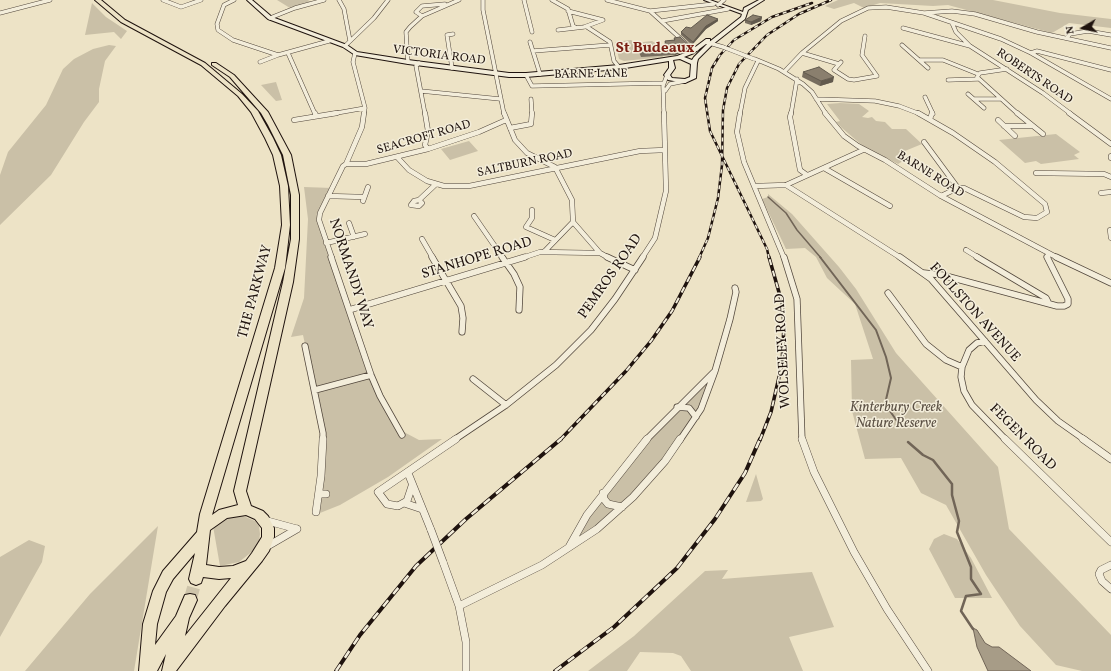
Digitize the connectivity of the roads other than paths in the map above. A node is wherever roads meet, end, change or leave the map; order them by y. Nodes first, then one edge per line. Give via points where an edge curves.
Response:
1 (50, 0) edge
2 (98, 0) edge
3 (106, 0) edge
4 (164, 0) edge
5 (201, 0) edge
6 (234, 0) edge
7 (249, 0) edge
8 (324, 0) edge
9 (339, 0) edge
10 (388, 0) edge
11 (459, 0) edge
12 (483, 0) edge
13 (524, 0) edge
14 (552, 0) edge
15 (607, 0) edge
16 (706, 0) edge
17 (724, 0) edge
18 (762, 0) edge
19 (768, 0) edge
20 (446, 4) junction
21 (716, 4) junction
22 (728, 9) junction
23 (568, 11) junction
24 (650, 11) junction
25 (0, 13) edge
26 (924, 13) junction
27 (745, 14) junction
28 (422, 16) junction
29 (270, 18) junction
30 (662, 22) junction
31 (952, 23) junction
32 (575, 27) junction
33 (587, 27) junction
34 (903, 28) dead end
35 (558, 30) dead end
36 (532, 32) dead end
37 (453, 34) dead end
38 (1111, 35) edge
39 (865, 36) dead end
40 (1067, 38) junction
41 (329, 41) junction
42 (350, 41) junction
43 (530, 42) dead end
44 (708, 43) junction
45 (610, 45) junction
46 (902, 45) dead end
47 (345, 46) junction
48 (970, 46) junction
49 (1016, 46) junction
50 (1111, 48) edge
51 (697, 49) junction
52 (533, 51) junction
53 (1037, 51) junction
54 (288, 53) junction
55 (355, 53) junction
56 (802, 53) junction
57 (1031, 53) junction
58 (278, 55) junction
59 (674, 59) junction
60 (756, 60) junction
61 (920, 60) junction
62 (260, 62) dead end
63 (408, 62) junction
64 (419, 63) junction
65 (694, 63) junction
66 (640, 64) junction
67 (619, 67) junction
68 (452, 68) junction
69 (928, 68) dead end
70 (1007, 69) junction
71 (1111, 70) edge
72 (784, 72) junction
73 (496, 73) junction
74 (668, 73) junction
75 (540, 74) junction
76 (978, 74) junction
77 (526, 75) junction
78 (797, 79) junction
79 (978, 79) junction
80 (685, 81) junction
81 (664, 82) junction
82 (954, 84) dead end
83 (421, 91) junction
84 (664, 93) junction
85 (968, 94) dead end
86 (500, 99) junction
87 (816, 99) junction
88 (974, 99) junction
89 (1000, 99) junction
90 (1111, 99) edge
91 (529, 100) dead end
92 (933, 100) dead end
93 (365, 108) junction
94 (984, 108) dead end
95 (316, 116) junction
96 (930, 119) junction
97 (294, 120) dead end
98 (506, 120) junction
99 (998, 120) dead end
100 (1004, 126) junction
101 (1033, 126) junction
102 (510, 128) junction
103 (1043, 134) dead end
104 (1015, 136) dead end
105 (924, 142) dead end
106 (1111, 144) edge
107 (428, 149) junction
108 (665, 150) junction
109 (863, 150) junction
110 (397, 157) junction
111 (346, 164) junction
112 (555, 167) junction
113 (824, 168) junction
114 (1036, 173) dead end
115 (807, 175) junction
116 (1111, 177) edge
117 (436, 184) junction
118 (786, 185) junction
119 (754, 186) junction
120 (368, 187) dead end
121 (958, 188) junction
122 (1111, 192) edge
123 (1100, 193) dead end
124 (328, 196) junction
125 (941, 196) junction
126 (419, 200) dead end
127 (890, 206) dead end
128 (532, 210) dead end
129 (474, 216) dead end
130 (573, 222) junction
131 (349, 223) dead end
132 (1110, 230) dead end
133 (365, 234) dead end
134 (354, 237) junction
135 (1111, 238) edge
136 (422, 239) dead end
137 (555, 240) junction
138 (326, 243) junction
139 (966, 250) dead end
140 (544, 252) junction
141 (600, 253) junction
142 (1048, 253) junction
143 (507, 263) junction
144 (635, 270) junction
145 (924, 273) junction
146 (446, 281) junction
147 (1111, 283) edge
148 (735, 288) dead end
149 (888, 293) dead end
150 (1048, 303) junction
151 (349, 310) junction
152 (519, 310) dead end
153 (462, 332) dead end
154 (985, 342) junction
155 (305, 346) dead end
156 (962, 367) junction
157 (715, 371) junction
158 (371, 375) junction
159 (473, 379) dead end
160 (315, 390) junction
161 (506, 405) junction
162 (677, 407) junction
163 (696, 417) junction
164 (402, 435) dead end
165 (1111, 459) edge
166 (408, 473) junction
167 (412, 486) junction
168 (603, 494) junction
169 (404, 503) junction
170 (622, 507) junction
171 (422, 509) junction
172 (246, 510) junction
173 (316, 512) dead end
174 (264, 520) junction
175 (203, 532) junction
176 (1111, 542) edge
177 (264, 547) junction
178 (568, 549) junction
179 (250, 565) junction
180 (1111, 565) edge
181 (1111, 589) edge
182 (190, 600) tunnel mouth
183 (459, 606) junction
184 (182, 617) junction
185 (171, 667) edge
186 (146, 671) edge
187 (150, 671) edge
188 (466, 671) edge
189 (928, 671) edge

1 - 25 street
2 - 175 highway, THE PARKWAY via 123,21 203,64 240,95 254,111 269,138 277,155 284,186 285,243 275,288
3 - 172 highway, THE PARKWAY via 142,27 206,59 232,76 264,112 279,138 290,167 296,213 293,254 240,491
4 - 5 street via 181,7
6 - 58 street via 224,6 217,24 218,30 233,40
7 - 29 street, VICTORIA ROAD
8 - 29 street
9 - 42 street via 344,9
10 - 42 street
11 - 20 street
12 - 73 street
13 - 36 street
14 - 23 street
15 - 24 street
16 - 21 street
17 - 21 street
18 - 27 street via 746,9
19 - 27 street
20 - 28 street
20 - 28 street via 422,6 416,12
21 - 22 street
21 - 24 street
22 - 27 street
22 - 30 street
23 - 32 street
23 - 33 street via 603,20
24 - 30 street
26 - 31 street
26 - 40 street via 952,11 975,14
26 - 56 street via 886,7 868,8 832,27
27 - 44 street
28 - 63 street via 406,32
29 - 41 street, VICTORIA ROAD
30 - 51 street via 691,48
31 - 48 street, ROBERTS ROAD via 956,32
31 - 49 street
32 - 33 street
32 - 35 street
33 - 45 street via 610,42
34 - 48 street
37 - 68 street via 447,35
38 - 40 street via 1088,32 1070,34
39 - 56 street via 862,55 877,76 850,80 834,70 840,63
40 - 50 street
41 - 47 street, VICTORIA ROAD
41 - 54 street
42 - 47 street
43 - 52 street
44 - 51 street
44 - 60 street, bridge
44 - 65 street
45 - 52 street
45 - 67 street via 614,61
46 - 61 street
47 - 55 street, VICTORIA ROAD
48 - 70 street, ROBERTS ROAD
49 - 53 street
49 - 57 street
51 - 59 street
52 - 75 street
53 - 57 street
53 - 71 street
54 - 58 street
54 - 95 street
55 - 63 street, VICTORIA ROAD
55 - 93 street, NORMANDY WAY via 353,62
56 - 72 street
57 - 90 street
58 - 62 street
59 - 65 street, VICTORIA ROAD via 687,58
59 - 66 street, VICTORIA ROAD
59 - 74 street, PEMROS ROAD
60 - 72 street, BARNE ROAD
60 - 119 street, WOLSELEY ROAD via 745,88 737,132 744,162
61 - 69 street
61 - 76 street via 943,60
63 - 64 street, VICTORIA ROAD
64 - 68 street, VICTORIA ROAD
64 - 83 street via 416,66
65 - 80 street via 693,78
66 - 67 street, VICTORIA ROAD
66 - 74 street, VICTORIA ROAD via 663,64 667,66
67 - 75 street, VICTORIA ROAD
68 - 73 street, VICTORIA ROAD
70 - 76 street
70 - 106 street, ROBERTS ROAD
72 - 78 street, BARNE ROAD
73 - 77 street, VICTORIA ROAD
73 - 86 street
74 - 80 street via 673,80
74 - 81 street, PEMROS ROAD
75 - 77 street, VICTORIA ROAD
76 - 79 street
77 - 81 street, BARNE LANE via 532,86
78 - 87 street, BARNE ROAD
78 - 115 street via 790,114 800,170
79 - 82 street via 947,79
79 - 89 street
80 - 84 street via 670,84
81 - 84 street, PEMROS ROAD
83 - 86 street
83 - 107 street via 428,131 425,145
84 - 108 street, PEMROS ROAD
85 - 88 street
86 - 98 street
87 - 96 street via 887,103
87 - 109 street, BARNE ROAD via 841,132
88 - 89 street
88 - 94 street
89 - 101 street
91 - 102 street via 531,124
92 - 96 street via 926,98 933,114
93 - 95 street
93 - 111 street, NORMANDY WAY via 362,127
95 - 97 street
96 - 121 street via 995,162 1045,204 1047,212 1036,218 1024,217 974,192
98 - 102 street
98 - 107 street, SEACROFT ROAD
99 - 100 street
100 - 101 street
100 - 104 street
101 - 103 street
102 - 112 street via 520,147
105 - 121 street
107 - 110 street, SEACROFT ROAD
108 - 112 street, SALTBURN ROAD via 640,151
108 - 144 street, PEMROS ROAD via 666,192 660,222 655,238
109 - 113 street
109 - 125 street, BARNE ROAD via 885,160
110 - 111 street, SEACROFT ROAD via 366,164
110 - 117 street, SALTBURN ROAD via 408,170
111 - 124 street, NORMANDY WAY
112 - 117 street, SALTBURN ROAD via 469,186
112 - 130 street via 572,200
113 - 115 street
113 - 127 street
114 - 116 street via 1104,174
115 - 118 street
117 - 126 street
118 - 119 street
118 - 145 street, FOULSTON AVENUE
119 - 189 street, WOLSELEY ROAD via 784,256 797,299 801,437 807,455 854,552 887,609
120 - 124 street via 364,199
121 - 125 street
122 - 123 street
124 - 138 street, NORMANDY WAY via 319,220
125 - 142 street, BARNE ROAD
128 - 137 street via 532,218 526,227
129 - 143 street
130 - 137 street
130 - 141 street
131 - 134 street
132 - 135 street
133 - 134 street
134 - 138 street
136 - 146 street
137 - 140 street
138 - 151 street, NORMANDY WAY
139 - 150 street via 1046,298
140 - 141 street, STANHOPE ROAD
140 - 143 street, STANHOPE ROAD
141 - 144 street, STANHOPE ROAD
142 - 147 street, BARNE ROAD
142 - 150 street via 1047,256 1068,299 1068,304 1064,306
143 - 146 street, STANHOPE ROAD
143 - 152 street via 520,287
144 - 161 street, PEMROS ROAD via 591,330 556,365
145 - 150 street via 942,275
145 - 154 street, FOULSTON AVENUE
146 - 151 street, STANHOPE ROAD
146 - 153 street via 461,306
148 - 157 street via 730,319
149 - 156 street via 926,344 941,356
151 - 158 street, NORMANDY WAY
154 - 156 street, FEGEN ROAD via 977,343 969,350
154 - 165 street, FOULSTON AVENUE via 1053,416
155 - 160 street
156 - 176 street, FEGEN ROAD via 964,391 980,416
157 - 162 street
157 - 163 street
158 - 160 street
158 - 164 street, NORMANDY WAY
159 - 161 street
160 - 173 street via 324,451 322,494
161 - 166 street, PEMROS ROAD
162 - 163 street via 689,408
162 - 168 street via 641,446
163 - 170 street via 665,461
166 - 167 street
166 - 169 street, PEMROS ROAD via 378,492 387,504 394,507
167 - 169 street via 409,498
167 - 171 street
168 - 170 street via 608,504
168 - 178 street
169 - 171 street
170 - 178 street via 597,529
171 - 183 street, bridge
172 - 174 highway
172 - 175 highway via 223,514
174 - 177 highway via 268,528
174 - 177 street via 297,529
175 - 179 highway via 198,575 234,572
175 - 186 highway via 177,563 160,591 150,624
177 - 179 highway
178 - 183 street via 542,565
179 - 185 highway
180 - 181 street via 1099,574
182 - 184 highway
183 - 188 street via 466,642
184 - 185 highway
184 - 187 highway

